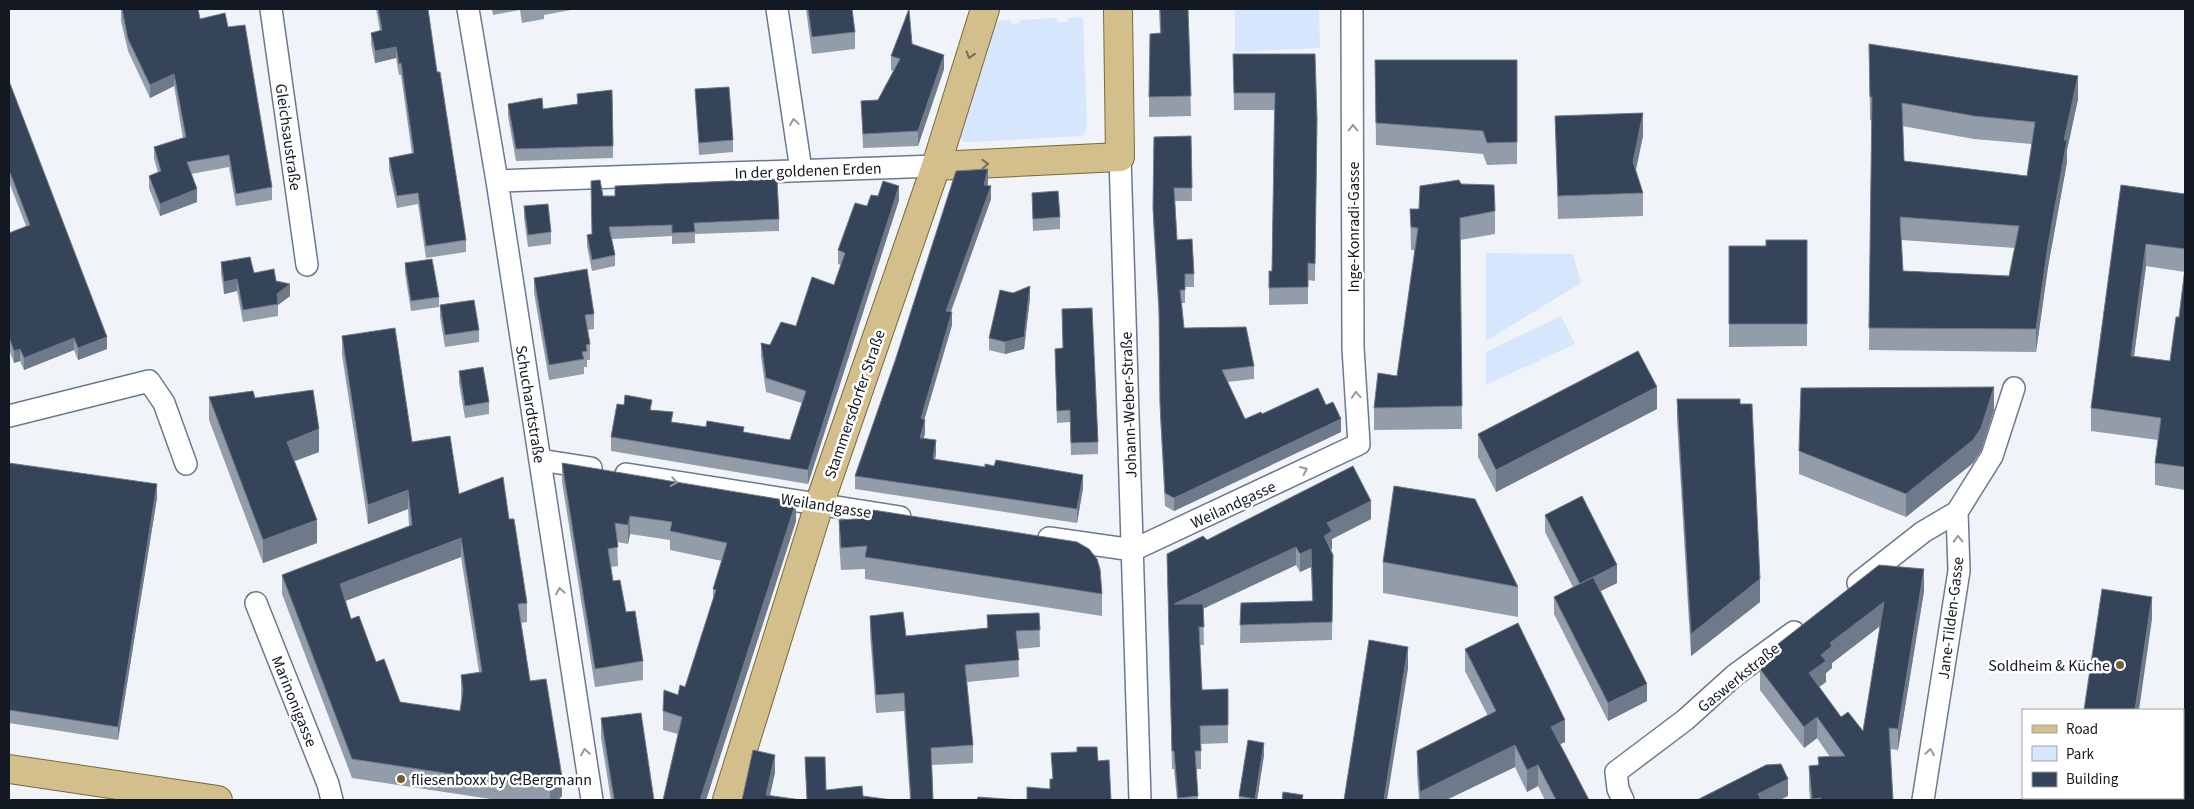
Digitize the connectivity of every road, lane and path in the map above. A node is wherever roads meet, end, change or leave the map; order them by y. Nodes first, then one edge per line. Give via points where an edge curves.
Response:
1 (271, 9) edge
2 (468, 9) edge
3 (777, 9) edge
4 (985, 9) edge
5 (1118, 9) edge
6 (1352, 9) edge
7 (1120, 157) junction
8 (936, 166) junction
9 (800, 170) junction
10 (497, 182) junction
11 (307, 265) dead end
12 (2014, 388) dead end
13 (9, 416) edge
14 (1359, 444) joint
15 (540, 460) junction
16 (186, 464) dead end
17 (819, 505) junction
18 (1958, 512) junction
19 (917, 519) edge
20 (1025, 535) edge
21 (1133, 550) junction
22 (1841, 596) edge
23 (256, 603) dead end
24 (1811, 619) edge
25 (9, 769) edge
26 (218, 800) edge
27 (332, 800) edge
28 (592, 800) edge
29 (727, 800) edge
30 (1140, 800) edge
31 (1623, 800) edge
32 (1923, 800) edge

1 - 11 street, Gleichsaustraße
2 - 10 street, Schuchardtstraße
9 -> 3 street
4 -> 8 main road, Stammersdorfer Straße
5 - 7 main road, Johann-Weber-Straße
14 -> 6 street, Inge-Konradi-Gasse via 1353,348
8 -> 7 main road, In der goldenen Erden
7 - 21 street, Johann-Weber-Straße
8 - 9 street, In der goldenen Erden
8 - 17 main road, Stammersdorfer Straße
9 - 10 street, In der goldenen Erden
10 - 15 street, Schuchardtstraße
12 - 18 street via 1992,456
13 - 16 street via 149,381 164,403
21 -> 14 street, Weilandgasse
15 -> 17 street, Weilandgasse
28 -> 15 street, Schuchardtstraße
17 - 19 street, Weilandgasse
17 - 29 main road, Stammersdorfer Straße
18 - 22 street via 1923,532
32 -> 18 street, Jane-Tilden-Gasse via 1959,571
20 - 21 street
21 - 30 street, Johann-Weber-Straße
23 - 27 street, Marinonigasse
24 - 31 street, Gaswerkstraße via 1735,675 1685,720 1616,772
25 - 26 main road

